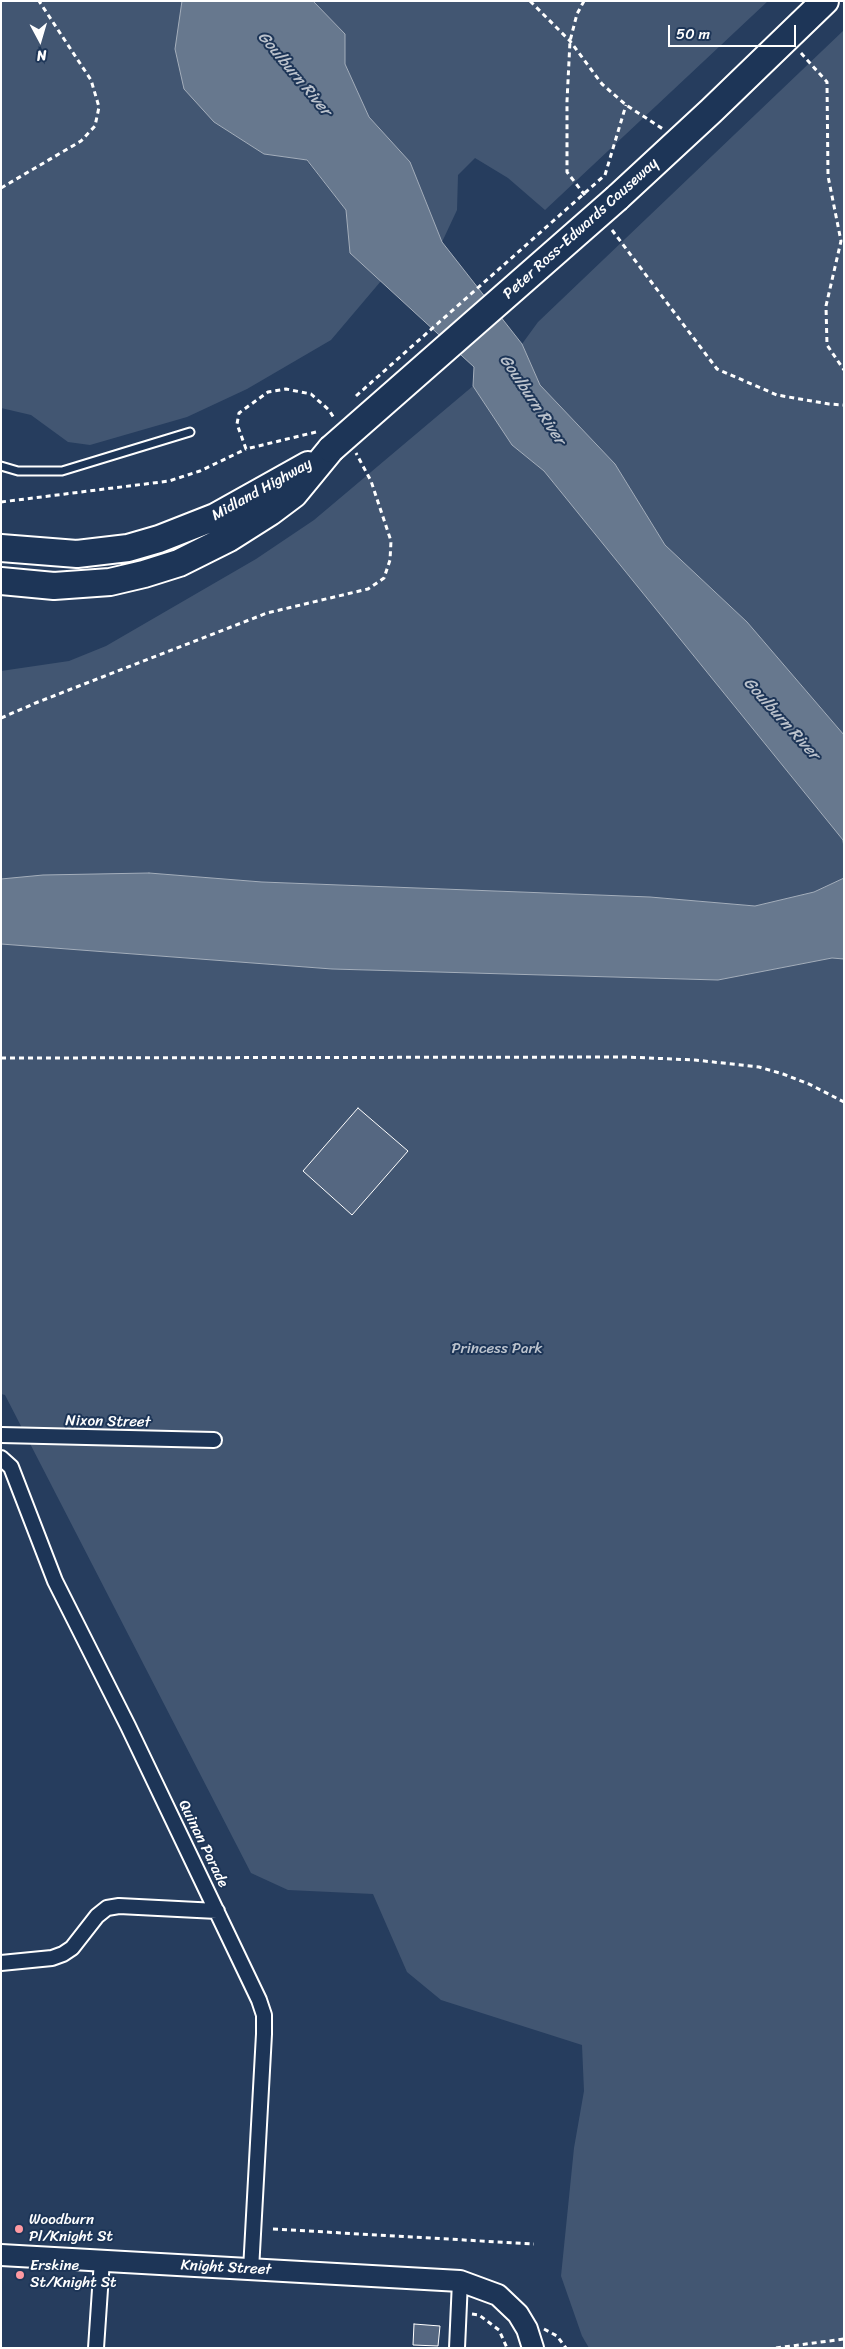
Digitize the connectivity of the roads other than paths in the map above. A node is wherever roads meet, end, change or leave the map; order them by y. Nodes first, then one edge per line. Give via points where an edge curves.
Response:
1 (825, 1) edge
2 (190, 432) dead end
3 (333, 436) junction
4 (1, 466) edge
5 (1, 548) edge
6 (1, 581) edge
7 (1, 1435) edge
8 (214, 1440) dead end
9 (1, 1458) edge
10 (217, 1911) junction
11 (1, 1964) edge
12 (1, 2255) edge
13 (102, 2260) junction
14 (250, 2270) junction
15 (456, 2280) junction
16 (96, 2348) edge
17 (457, 2348) edge
18 (533, 2348) edge

1 - 3 highway, Peter Ross-Edwards Causeway, bridge via 617,198
2 - 4 lane via 62,471 18,471
3 - 5 highway, Midland Highway via 299,472 214,516 160,539 128,548 77,554
3 - 6 highway, Midland Highway via 294,494 229,538 179,563 110,582 54,586
7 - 8 street, Nixon Street
9 - 10 street, Quinan Parade via 10,1467 55,1582
10 - 11 street via 107,1908 63,1954
10 - 14 street, Quinan Parade via 260,2000 264,2015
12 - 13 street, Knight Street
13 - 14 street, Knight Street
13 - 16 street
14 - 15 street, Knight Street
15 - 17 street via 459,2312
15 - 18 street, Knight Street via 498,2296 518,2314

